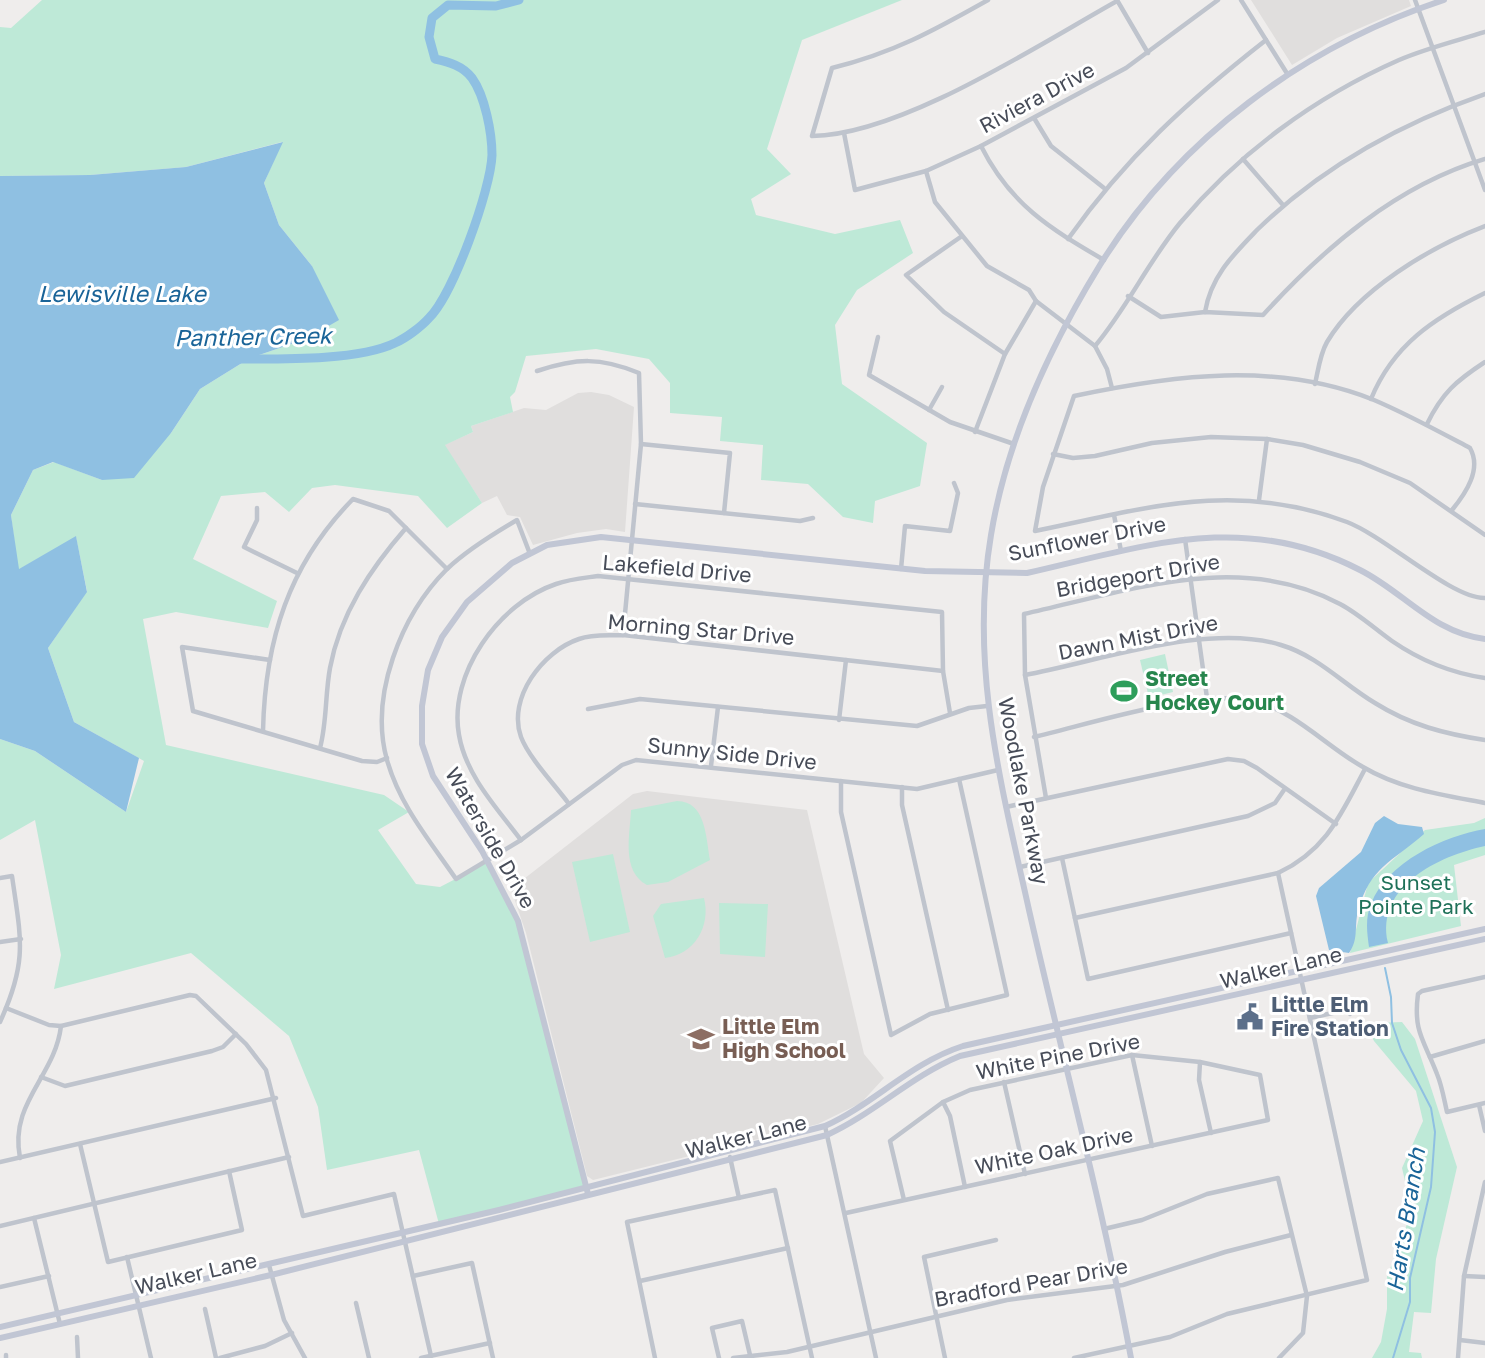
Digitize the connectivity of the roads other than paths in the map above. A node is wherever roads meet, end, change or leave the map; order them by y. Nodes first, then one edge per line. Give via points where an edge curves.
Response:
1 (988, 0) edge
2 (1117, 0) edge
3 (1218, 0) edge
4 (1241, 0) edge
5 (1415, 0) edge
6 (1444, 0) edge
7 (1418, 9) junction
8 (1485, 32) edge
9 (1266, 40) junction
10 (1433, 47) junction
11 (1148, 53) junction
12 (1289, 75) junction
13 (1485, 94) edge
14 (1453, 105) junction
15 (1034, 117) junction
16 (844, 133) junction
17 (981, 146) junction
18 (1244, 159) junction
19 (1485, 159) edge
20 (1475, 162) junction
21 (926, 172) junction
22 (1104, 188) junction
23 (1485, 190) edge
24 (1283, 205) junction
25 (1485, 226) edge
26 (962, 236) junction
27 (1068, 239) junction
28 (1104, 260) junction
29 (1485, 293) edge
30 (1128, 296) junction
31 (1036, 301) junction
32 (1205, 312) junction
33 (1067, 324) junction
34 (878, 337) dead end
35 (1096, 346) junction
36 (1005, 354) junction
37 (1485, 362) edge
38 (537, 371) dead end
39 (1315, 384) junction
40 (942, 387) dead end
41 (1112, 388) junction
42 (1371, 399) junction
43 (929, 410) junction
44 (1427, 424) junction
45 (975, 432) junction
46 (1267, 439) junction
47 (640, 444) junction
48 (1014, 444) junction
49 (1053, 454) junction
50 (954, 483) dead end
51 (1259, 500) junction
52 (635, 504) junction
53 (257, 508) dead end
54 (1452, 510) junction
55 (724, 513) junction
56 (1114, 515) junction
57 (813, 517) dead end
58 (406, 528) junction
59 (1485, 535) edge
60 (1185, 539) junction
61 (631, 540) junction
62 (1122, 552) junction
63 (530, 554) junction
64 (447, 569) junction
65 (901, 569) junction
66 (987, 571) junction
67 (297, 573) junction
68 (1191, 578) junction
69 (627, 579) junction
70 (1485, 598) edge
71 (623, 635) junction
72 (1199, 639) junction
73 (1485, 639) edge
74 (270, 660) junction
75 (846, 660) junction
76 (943, 671) junction
77 (1025, 675) junction
78 (1485, 678) edge
79 (1207, 698) junction
80 (987, 706) junction
81 (718, 707) junction
82 (587, 709) dead end
83 (950, 713) junction
84 (839, 720) junction
85 (263, 731) junction
86 (1034, 737) junction
87 (1485, 740) edge
88 (320, 748) junction
89 (387, 758) junction
90 (711, 766) junction
91 (1365, 769) junction
92 (998, 770) junction
93 (959, 779) junction
94 (841, 781) junction
95 (902, 787) junction
96 (1284, 790) junction
97 (1046, 798) junction
98 (1485, 803) edge
99 (569, 804) junction
100 (1006, 807) junction
101 (1336, 824) junction
102 (521, 839) junction
103 (1062, 858) junction
104 (488, 862) junction
105 (1020, 867) junction
106 (1278, 873) junction
107 (0, 878) edge
108 (1075, 918) junction
109 (1485, 929) edge
110 (1291, 933) junction
111 (22, 939) junction
112 (1485, 939) edge
113 (0, 942) edge
114 (1300, 972) junction
115 (1485, 977) edge
116 (1302, 981) junction
117 (6, 1008) junction
118 (948, 1010) junction
119 (1350, 1014) dead end
120 (1310, 1018) junction
121 (0, 1022) edge
122 (1055, 1025) junction
123 (61, 1026) junction
124 (236, 1034) junction
125 (1057, 1034) junction
126 (1485, 1041) edge
127 (1132, 1055) junction
128 (1430, 1057) junction
129 (1200, 1062) junction
130 (1066, 1069) junction
131 (41, 1077) junction
132 (1004, 1082) junction
133 (275, 1098) junction
134 (943, 1102) junction
135 (1482, 1104) edge
136 (1268, 1120) joint
137 (825, 1126) junction
138 (1485, 1131) edge
139 (1211, 1133) junction
140 (827, 1135) junction
141 (80, 1144) junction
142 (1152, 1146) junction
143 (729, 1151) junction
144 (289, 1157) junction
145 (20, 1158) junction
146 (730, 1159) junction
147 (1090, 1159) junction
148 (0, 1162) edge
149 (229, 1171) junction
150 (1025, 1174) junction
151 (1485, 1182) edge
152 (965, 1187) junction
153 (587, 1191) junction
154 (739, 1198) junction
155 (904, 1200) junction
156 (95, 1203) junction
157 (846, 1213) junction
158 (499, 1214) junction
159 (34, 1218) junction
160 (0, 1226) edge
161 (1104, 1229) junction
162 (1291, 1235) junction
163 (404, 1236) junction
164 (996, 1240) dead end
165 (788, 1248) junction
166 (127, 1258) junction
167 (270, 1269) junction
168 (48, 1276) junction
169 (413, 1276) junction
170 (1464, 1276) junction
171 (1485, 1278) edge
172 (640, 1281) junction
173 (1116, 1286) junction
174 (0, 1287) edge
175 (1307, 1296) junction
176 (138, 1300) junction
177 (356, 1303) dead end
178 (205, 1310) dead end
179 (936, 1316) junction
180 (59, 1319) junction
181 (0, 1328) edge
182 (870, 1330) junction
183 (292, 1333) junction
184 (77, 1337) dead end
185 (0, 1338) edge
186 (1460, 1340) junction
187 (490, 1343) junction
188 (1485, 1343) edge
189 (810, 1346) junction
190 (1128, 1346) junction
191 (431, 1356) junction
192 (750, 1356) junction
193 (78, 1358) edge
194 (150, 1358) edge
195 (218, 1358) edge
196 (305, 1358) edge
197 (369, 1358) edge
198 (421, 1358) edge
199 (493, 1358) edge
200 (655, 1358) edge
201 (719, 1358) edge
202 (733, 1358) edge
203 (812, 1358) edge
204 (876, 1358) edge
205 (945, 1358) edge
206 (1074, 1358) edge
207 (1131, 1358) edge
208 (1279, 1358) edge
209 (1458, 1358) edge

1 - 16 street via 912,43 832,68 812,136
2 - 11 street
2 - 16 street via 932,102
3 - 11 street, Riviera Drive
4 - 9 street
5 - 7 street
6 - 7 street, Woodlake Parkway
7 - 10 street
7 - 12 street, Woodlake Parkway via 1347,40
8 - 10 street
9 - 12 street
9 - 22 street via 1188,101
10 - 14 street
10 - 18 street via 1323,99
11 - 15 street, Riviera Drive
12 - 28 street, Woodlake Parkway via 1194,149 1127,225
13 - 14 street
14 - 20 street
14 - 24 street via 1360,149
15 - 17 street, Riviera Drive
15 - 22 street via 1051,146
16 - 21 street, Riviera Drive via 855,191
17 - 21 street, Riviera Drive
17 - 27 street via 995,174 1019,202
18 - 24 street
18 - 30 street via 1180,223
19 - 20 street
20 - 23 street
20 - 32 street via 1418,188 1360,224 1309,267 1263,315
21 - 26 street via 936,202
22 - 27 street
24 - 32 street via 1217,274
25 - 39 street via 1431,251 1387,280 1341,322 1325,345
26 - 31 street via 987,265 1029,290
26 - 36 street via 906,275 944,312
27 - 28 street
28 - 33 street, Woodlake Parkway
29 - 42 street via 1447,312 1395,355
30 - 32 street via 1161,317
30 - 35 street
31 - 33 street
31 - 36 street
33 - 35 street
33 - 48 street, Woodlake Parkway via 1035,387
34 - 43 street via 869,375
35 - 41 street
36 - 45 street
37 - 44 street via 1440,398
38 - 47 street via 590,360 612,362 639,373
39 - 41 street via 1256,375 1203,374
39 - 42 street
40 - 43 street
41 - 49 street via 1074,396
42 - 44 street
43 - 45 street
44 - 54 street via 1470,448 1475,457 1465,494
45 - 48 street
46 - 49 street via 1180,439 1095,456
46 - 51 street
46 - 54 street via 1360,462 1410,483
47 - 52 street
47 - 55 street via 730,453
48 - 66 street, Woodlake Parkway via 1001,487
49 - 56 street via 1035,531
50 - 65 street via 958,493 950,531 905,526
51 - 56 street via 1205,499
51 - 70 street via 1348,522 1393,546 1457,591
52 - 55 street
52 - 61 street
53 - 67 street via 257,520 244,547
54 - 59 street
55 - 57 street via 800,521
56 - 62 street
58 - 64 street
58 - 67 street via 389,511 353,499 328,524
58 - 88 street via 377,561 340,631
60 - 62 street, Sunflower Drive
60 - 68 street
60 - 73 street, Sunflower Drive via 1234,536 1321,551 1363,571 1447,629
61 - 63 street, Waterside Drive via 601,537 547,545
61 - 65 street, Sunflower Drive
61 - 69 street
62 - 66 street, Sunflower Drive via 1027,573
63 - 64 street via 517,520
63 - 104 street, Waterside Drive via 467,602 442,637 422,706 422,744 433,776
64 - 89 street via 403,633 389,674 382,717
65 - 66 street, Sunflower Drive
66 - 80 street, Woodlake Parkway via 983,638
67 - 74 street via 284,601
68 - 72 street
68 - 77 street, Bridgeport Drive via 1024,614
68 - 78 street, Bridgeport Drive via 1257,578 1321,594 1419,658
69 - 71 street
69 - 76 street, Lakefield Drive via 942,612
69 - 102 street, Lakefield Drive via 598,576 554,584 509,614 478,649 468,670 459,701 459,734 478,783
71 - 75 street, Morning Star Drive
71 - 99 street, Morning Star Drive via 594,636 564,646 527,681 521,698 522,739
72 - 77 street, Dawn Mist Drive
72 - 79 street
72 - 87 street, Dawn Mist Drive via 1235,637 1280,645 1329,669 1399,717 1449,734
74 - 85 street
74 - 85 street via 182,647 193,710
75 - 76 street, Morning Star Drive
75 - 84 street
76 - 83 street
77 - 86 street
79 - 86 street
79 - 91 street via 1272,707
80 - 83 street
80 - 92 street, Woodlake Parkway
81 - 82 street via 639,699
81 - 84 street
81 - 90 street
83 - 84 street via 917,726
85 - 88 street
86 - 97 street
88 - 89 street via 362,761
89 - 104 street, Sunny Side Drive via 413,819 456,879
90 - 94 street, Sunny Side Drive
90 - 99 street, Sunny Side Drive via 636,760 622,765
91 - 98 street via 1407,786
91 - 101 street
92 - 93 street, Sunny Side Drive
92 - 100 street, Woodlake Parkway
93 - 95 street, Sunny Side Drive via 917,789
93 - 118 street via 1007,995
94 - 95 street, Sunny Side Drive
94 - 118 street via 841,812 891,1035 911,1022
95 - 118 street via 902,805
96 - 97 street via 1251,765 1228,759
96 - 101 street
96 - 103 street via 1275,803 1248,816
97 - 100 street
99 - 102 street, Sunny Side Drive
100 - 105 street, Woodlake Parkway
101 - 106 street via 1321,844
102 - 104 street, Sunny Side Drive
103 - 105 street
103 - 108 street
104 - 153 street, Waterside Drive via 524,937
105 - 122 street, Woodlake Parkway
106 - 108 street
106 - 110 street
107 - 111 street via 12,876
108 - 110 street via 1088,979
109 - 114 street, Walker Lane
110 - 114 street
111 - 113 street
111 - 117 street via 21,961
112 - 116 street, Walker Lane
114 - 116 street
114 - 122 street, Walker Lane
115 - 128 street via 1418,994 1415,1019
116 - 120 street
116 - 125 street, Walker Lane
117 - 121 street
117 - 123 street
119 - 120 street via 1346,1010
120 - 175 street via 1367,1280
122 - 125 street, Woodlake Parkway
122 - 137 street, Walker Lane via 933,1057 851,1115
123 - 124 street via 190,995
123 - 131 street via 58,1046
124 - 131 street via 212,1051 65,1086
124 - 133 street via 262,1063
125 - 130 street, Woodlake Parkway
125 - 140 street, Walker Lane via 960,1056 927,1069 872,1111
126 - 128 street
127 - 129 street, White Pine Drive
127 - 130 street, White Pine Drive
127 - 142 street
128 - 135 street via 1447,1112
129 - 136 street, White Pine Drive via 1260,1075
129 - 139 street via 1199,1080
130 - 132 street, White Pine Drive
130 - 147 street, Woodlake Parkway
131 - 145 street via 21,1112
132 - 134 street, White Pine Drive
132 - 150 street
133 - 141 street
133 - 144 street
134 - 152 street
134 - 155 street, White Pine Drive via 890,1141
135 - 138 street
136 - 139 street, White Oak Drive
137 - 140 street
137 - 143 street, Walker Lane
139 - 142 street, White Oak Drive
140 - 146 street, Walker Lane
140 - 157 street
141 - 145 street
141 - 156 street
142 - 147 street, White Oak Drive
143 - 146 street
143 - 153 street, Walker Lane
144 - 149 street
144 - 163 street via 303,1216 394,1194
145 - 148 street
146 - 153 street, Walker Lane
146 - 154 street
147 - 150 street, White Oak Drive
147 - 161 street, Woodlake Parkway
149 - 156 street
149 - 166 street via 242,1230
150 - 152 street, White Oak Drive
151 - 170 street
152 - 155 street, White Oak Drive
153 - 158 street, Walker Lane
154 - 165 street via 775,1190
154 - 172 street via 627,1222
155 - 157 street, White Oak Drive
156 - 159 street
156 - 166 street via 108,1262
157 - 182 street
158 - 163 street, Walker Lane
158 - 163 street, Walker Lane via 439,1224
159 - 160 street
159 - 168 street
161 - 162 street via 1142,1220 1208,1194 1278,1178
161 - 173 street, Woodlake Parkway
162 - 173 street, Bradford Pear Drive
162 - 175 street
163 - 167 street, Walker Lane via 310,1255
163 - 167 street, Walker Lane via 363,1251
163 - 169 street
164 - 179 street via 924,1257
165 - 172 street
165 - 189 street
166 - 176 street
167 - 176 street, Walker Lane
167 - 176 street, Walker Lane via 179,1285
167 - 183 street via 278,1305
168 - 174 street
168 - 180 street
169 - 187 street via 472,1263
169 - 191 street
170 - 171 street
170 - 186 street
172 - 200 street
173 - 179 street, Bradford Pear Drive via 1007,1300
173 - 190 street, Woodlake Parkway
175 - 190 street via 1227,1314 1170,1337
175 - 208 street via 1303,1333
176 - 180 street, Walker Lane
176 - 180 street, Walker Lane via 96,1315
176 - 194 street
177 - 197 street
178 - 195 street
179 - 182 street, Bradford Pear Drive
179 - 205 street
180 - 181 street, Walker Lane
180 - 185 street, Walker Lane
182 - 189 street, Bradford Pear Drive
182 - 204 street
183 - 195 street via 265,1346
183 - 196 street
184 - 193 street
186 - 188 street
186 - 209 street
187 - 191 street
187 - 199 street
189 - 192 street, Bradford Pear Drive
189 - 203 street
190 - 206 street
190 - 207 street, Woodlake Parkway
191 - 198 street
192 - 201 street via 742,1321 712,1328
192 - 202 street, Bradford Pear Drive

